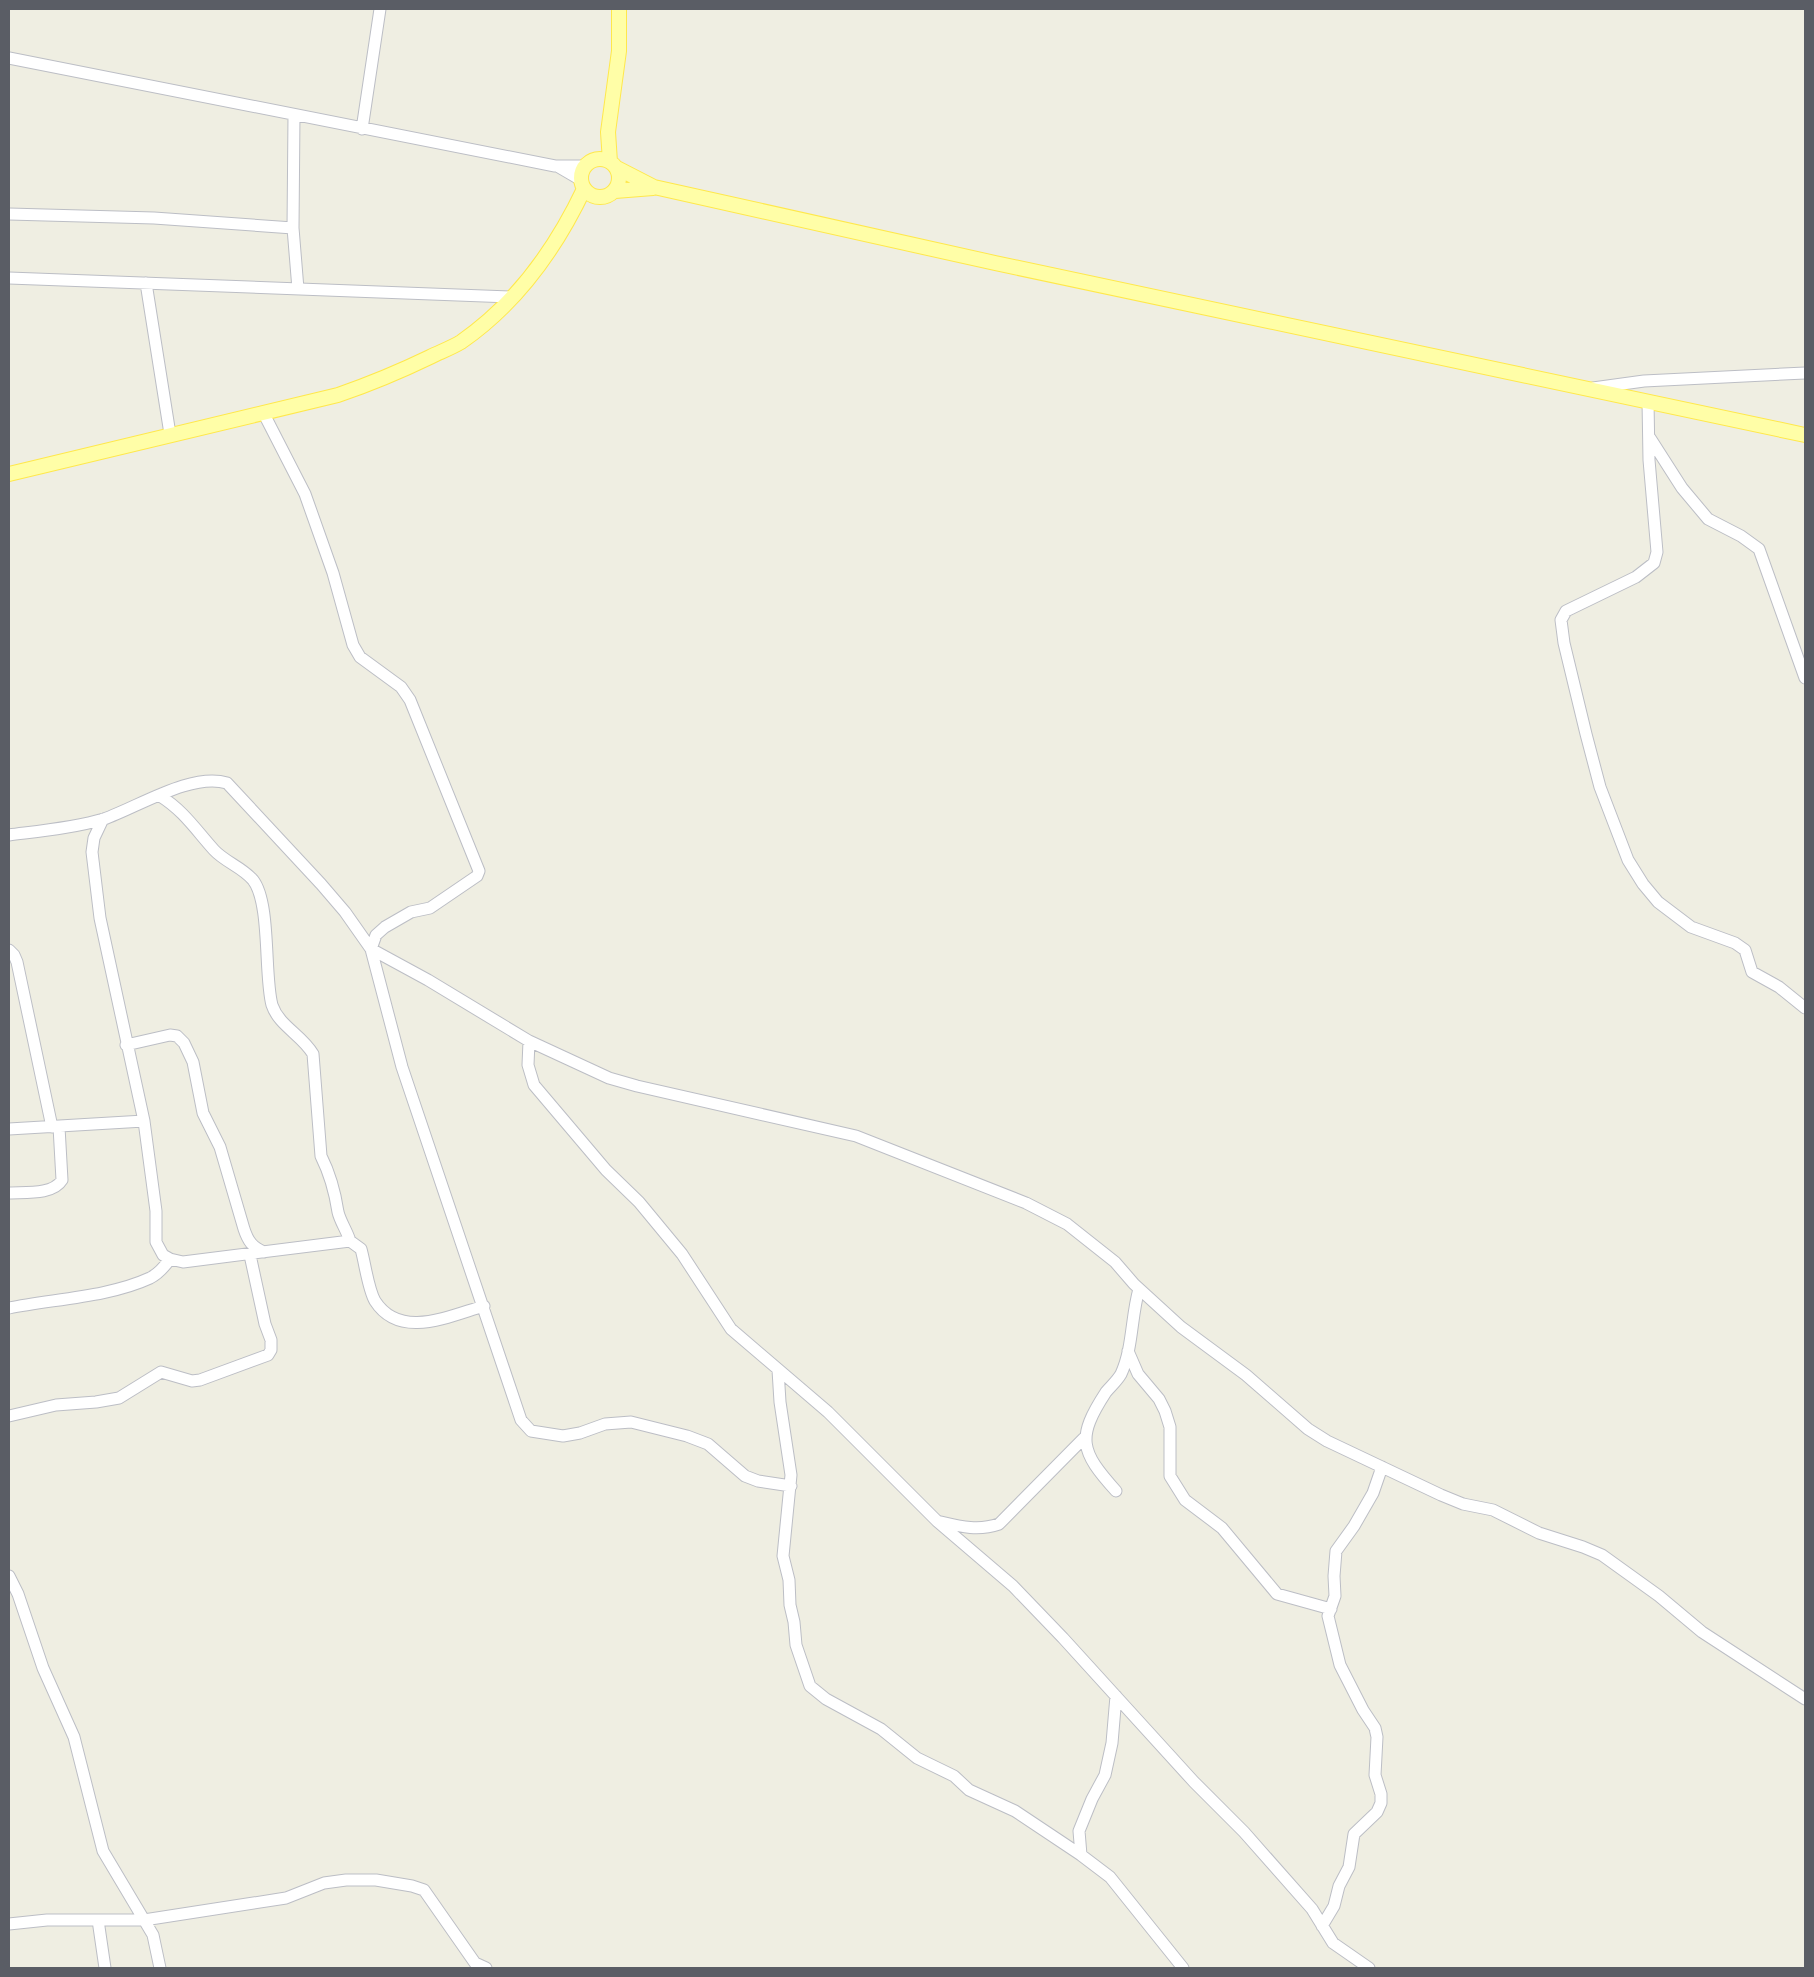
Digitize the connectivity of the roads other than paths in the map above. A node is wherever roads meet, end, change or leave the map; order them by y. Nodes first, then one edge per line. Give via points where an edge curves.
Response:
1 (380, 9) edge
2 (619, 9) edge
3 (9, 58) edge
4 (294, 115) junction
5 (362, 129) junction
6 (608, 132) junction
7 (589, 163) junction
8 (613, 165) junction
9 (555, 166) junction
10 (583, 184) junction
11 (654, 188) junction
12 (615, 191) junction
13 (599, 197) junction
14 (9, 214) edge
15 (569, 221) junction
16 (293, 228) junction
17 (9, 278) edge
18 (146, 283) junction
19 (298, 289) junction
20 (513, 297) junction
21 (1805, 373) edge
22 (1586, 388) junction
23 (1648, 401) junction
24 (264, 414) junction
25 (170, 434) junction
26 (1805, 435) edge
27 (1649, 436) junction
28 (9, 474) edge
29 (1805, 678) edge
30 (160, 796) junction
31 (103, 819) junction
32 (9, 836) edge
33 (371, 949) junction
34 (9, 950) edge
35 (1805, 1008) edge
36 (529, 1041) junction
37 (126, 1045) junction
38 (144, 1121) junction
39 (56, 1127) junction
40 (9, 1129) edge
41 (9, 1193) edge
42 (350, 1241) junction
43 (264, 1252) junction
44 (250, 1255) junction
45 (170, 1260) junction
46 (1139, 1289) junction
47 (484, 1306) junction
48 (9, 1308) edge
49 (1128, 1351) junction
50 (778, 1370) junction
51 (9, 1416) edge
52 (1084, 1438) junction
53 (1382, 1467) junction
54 (790, 1486) junction
55 (1116, 1491) dead end
56 (937, 1521) junction
57 (9, 1576) edge
58 (1331, 1609) junction
59 (1116, 1696) junction
60 (1805, 1699) edge
61 (1081, 1855) junction
62 (98, 1920) junction
63 (144, 1920) junction
64 (9, 1924) edge
65 (1322, 1926) junction
66 (105, 1968) edge
67 (160, 1968) edge
68 (486, 1968) edge
69 (1183, 1968) edge
70 (1370, 1968) edge

1 - 5 street
2 - 6 main road via 620,51
3 - 4 street
4 - 5 street
4 - 16 street
5 - 9 street
6 - 7 main road
6 - 8 main road
7 - 8 main road via 601,159
7 - 9 street
7 - 10 main road
8 - 11 main road
8 - 12 main road via 620,180
9 - 10 street
10 - 13 main road via 588,193
10 - 15 main road
11 - 12 main road
11 - 22 main road
12 - 13 main road
13 - 15 main road
14 - 16 street via 154,218
15 - 20 main road via 541,264
16 - 19 street
17 - 18 street
18 - 19 street
18 - 25 street
19 - 20 street
20 - 24 main road via 460,342 386,378 338,395
21 - 22 street
22 - 23 main road
23 - 26 main road
23 - 27 street
24 - 25 main road
24 - 33 street via 305,494 333,573 353,645 360,656 401,687 410,700 479,871 477,876 430,908 411,912 385,927 376,935
25 - 28 main road
27 - 29 street via 1682,488 1708,519 1759,549
27 - 35 street via 1657,552 1654,562 1636,577 1566,611 1561,620 1600,787 1628,860 1658,902 1691,927 1745,950 1752,972 1779,987
30 - 31 street
30 - 33 street via 194,783 212,780 227,783 321,884
30 - 42 street via 176,806 220,856 254,881 266,936 272,1004 278,1018 306,1042 313,1054 320,1156
31 - 32 street
31 - 37 street via 94,838 92,852 100,918
33 - 36 street
33 - 47 street via 402,1067
34 - 39 street via 17,962
36 - 46 street via 576,1064 637,1086 856,1136 1026,1203 1067,1224 1115,1262
36 - 50 street via 528,1065 534,1085 682,1254 731,1329
37 - 38 street
37 - 43 street via 170,1035 177,1036 184,1043 193,1062 203,1113 220,1147 244,1229 255,1248
38 - 39 street
38 - 45 street via 156,1211 156,1242
39 - 40 street
39 - 41 street via 62,1180 59,1186 51,1190
42 - 43 street
42 - 47 street via 361,1249 374,1299 395,1319 426,1323
43 - 44 street
44 - 45 street via 183,1262
44 - 51 street via 271,1340 268,1355 200,1380 192,1381 162,1372 119,1398 56,1405
45 - 48 street via 152,1277 128,1285 70,1300
46 - 49 street
46 - 53 street via 1308,1429
47 - 54 street via 521,1420 531,1431 563,1436 605,1424 631,1422 708,1444 745,1476
49 - 52 street via 1120,1376 1099,1404
49 - 58 street via 1138,1374 1166,1410 1170,1427 1170,1476 1184,1500 1222,1528 1277,1594
50 - 54 street
50 - 56 street via 828,1412
52 - 55 street via 1086,1449
52 - 56 street via 999,1524 972,1529
53 - 58 street via 1354,1526 1336,1551 1335,1596
53 - 60 street via 1463,1504 1493,1510 1539,1533 1602,1556 1659,1596 1702,1632
54 - 61 street via 784,1556 796,1645 810,1686 826,1699 881,1729 917,1758 954,1776 969,1790 1015,1811
56 - 59 street via 1013,1586
57 - 63 street via 43,1668 74,1737 103,1851
58 - 65 street via 1328,1616 1340,1665 1362,1710 1375,1728 1375,1775 1381,1794 1377,1812 1354,1834 1349,1867 1334,1906
59 - 61 street via 1112,1743 1105,1775 1079,1831
59 - 65 street via 1244,1832 1312,1909
61 - 69 street via 1110,1877
62 - 63 street
62 - 64 street
62 - 66 street
63 - 67 street via 153,1935
63 - 68 street via 286,1898 324,1883 376,1880 424,1890 476,1963
65 - 70 street via 1342,1951

